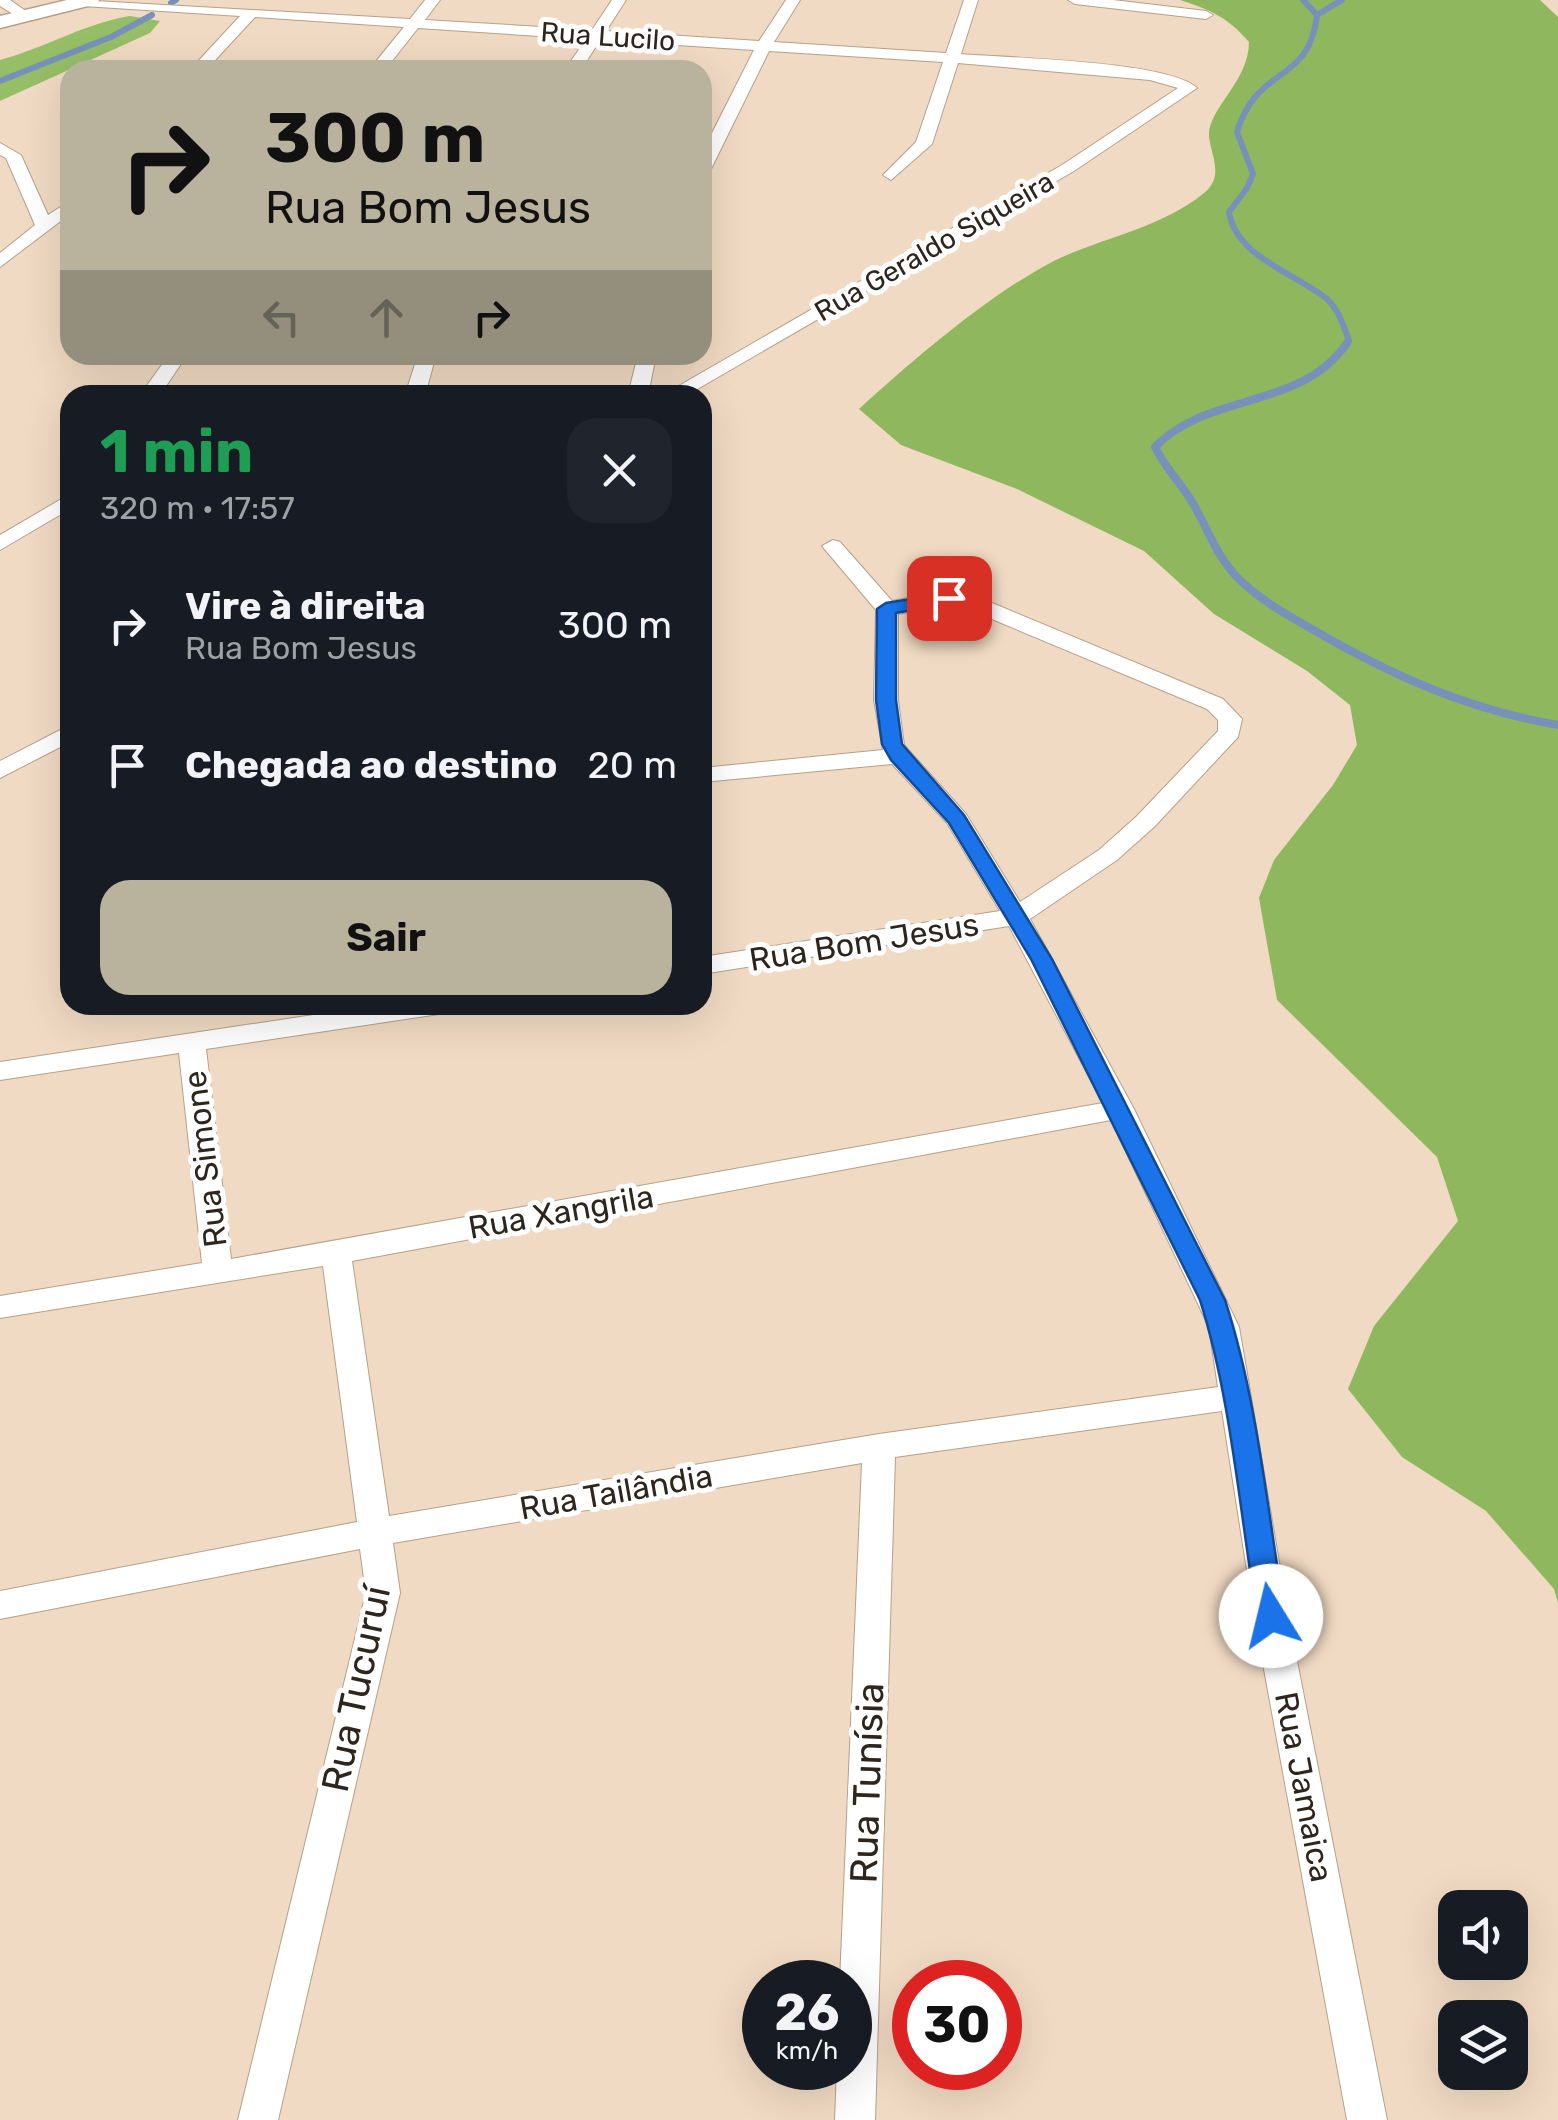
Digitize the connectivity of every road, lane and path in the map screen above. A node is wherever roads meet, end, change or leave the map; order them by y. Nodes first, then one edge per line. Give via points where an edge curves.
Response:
1 (0, 0) edge
2 (433, 0) edge
3 (618, 0) edge
4 (792, 0) edge
5 (970, 0) edge
6 (1075, 0) edge
7 (87, 1) edge
8 (252, 12) junction
9 (1206, 14) dead end
10 (26, 16) junction
11 (0, 22) edge
12 (411, 24) junction
13 (596, 35) junction
14 (763, 47) junction
15 (954, 58) junction
16 (207, 60) edge
17 (384, 60) edge
18 (580, 60) edge
19 (1188, 88) joint
20 (0, 148) edge
21 (712, 151) edge
22 (891, 175) dead end
23 (60, 214) edge
24 (44, 226) junction
25 (0, 262) edge
26 (692, 385) edge
27 (60, 506) edge
28 (0, 544) edge
29 (834, 546) dead end
30 (886, 609) junction
31 (60, 737) edge
32 (898, 756) junction
33 (0, 770) edge
34 (712, 774) edge
35 (1015, 917) junction
36 (712, 964) edge
37 (361, 1015) edge
38 (192, 1045) junction
39 (0, 1071) edge
40 (1120, 1110) junction
41 (336, 1253) junction
42 (218, 1273) junction
43 (0, 1307) edge
44 (1234, 1397) junction
45 (879, 1446) junction
46 (377, 1532) junction
47 (0, 1605) edge
48 (258, 2120) edge
49 (855, 2120) edge
50 (1367, 2120) edge

1 - 10 street
2 - 12 street
3 - 13 street
4 - 14 street
5 - 15 street
6 - 9 street
7 - 8 street, Rua Lucilo
7 - 10 street
8 - 12 street, Rua Lucilo
8 - 16 street
10 - 11 street
12 - 13 street, Rua Lucilo
12 - 17 street
13 - 14 street, Rua Lucilo
13 - 18 street
14 - 15 street, Rua Lucilo
14 - 21 street
15 - 19 street, Rua Lucilo via 1156,76
15 - 22 street via 924,144
19 - 26 street, Rua Geraldo Siqueira via 1068,168
20 - 24 street via 12,155
23 - 24 street
24 - 25 street
27 - 28 street
29 - 30 street
30 - 32 street, Rua Jamaica via 888,729
30 - 35 street, Rua Bom Jesus via 967,601 1190,692 1230,719 1223,742 1146,821
31 - 33 street
32 - 34 street
32 - 35 street, Rua Jamaica via 957,820
35 - 36 street, Rua Bom Jesus
35 - 40 street, Rua Jamaica
37 - 38 street
38 - 39 street
38 - 42 street, Rua Simone
40 - 41 street, Rua Xangrila
40 - 44 street, Rua Jamaica via 1218,1314 1232,1359
41 - 42 street, Rua Xangrila
41 - 46 street, Rua Tucuruí
42 - 43 street, Rua Xangrila
44 - 45 street, Rua Tailândia
44 - 50 street, Rua Jamaica
45 - 46 street, Rua Tailândia
45 - 49 street, Rua Tunísia
46 - 47 street, Rua Tailândia
46 - 48 street, Rua Tucuruí via 383,1593 376,1629

